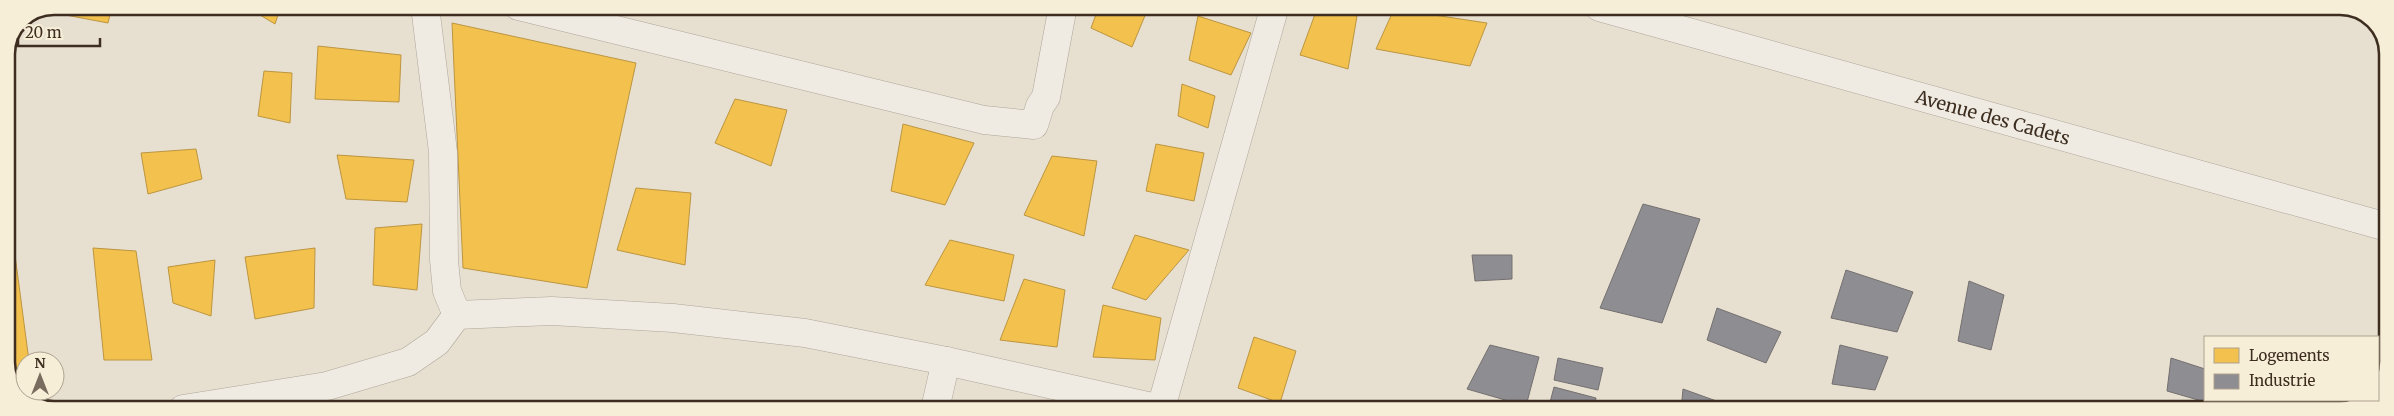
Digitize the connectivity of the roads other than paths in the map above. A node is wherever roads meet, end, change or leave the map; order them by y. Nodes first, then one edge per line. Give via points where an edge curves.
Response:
1 (426, 15) edge
2 (555, 15) edge
3 (1061, 15) edge
4 (1273, 15) edge
5 (1631, 15) edge
6 (2379, 226) edge
7 (457, 315) junction
8 (946, 361) junction
9 (233, 401) edge
10 (937, 401) edge
11 (1127, 401) edge
12 (1165, 401) edge

1 - 7 street via 443,152 447,291
2 - 3 street via 984,120 1034,125 1046,97
4 - 12 street
5 - 6 street, Avenue des Cadets
7 - 8 street via 552,311 673,318 805,333
7 - 9 street via 437,342 408,362 327,386
8 - 10 street
8 - 11 street

